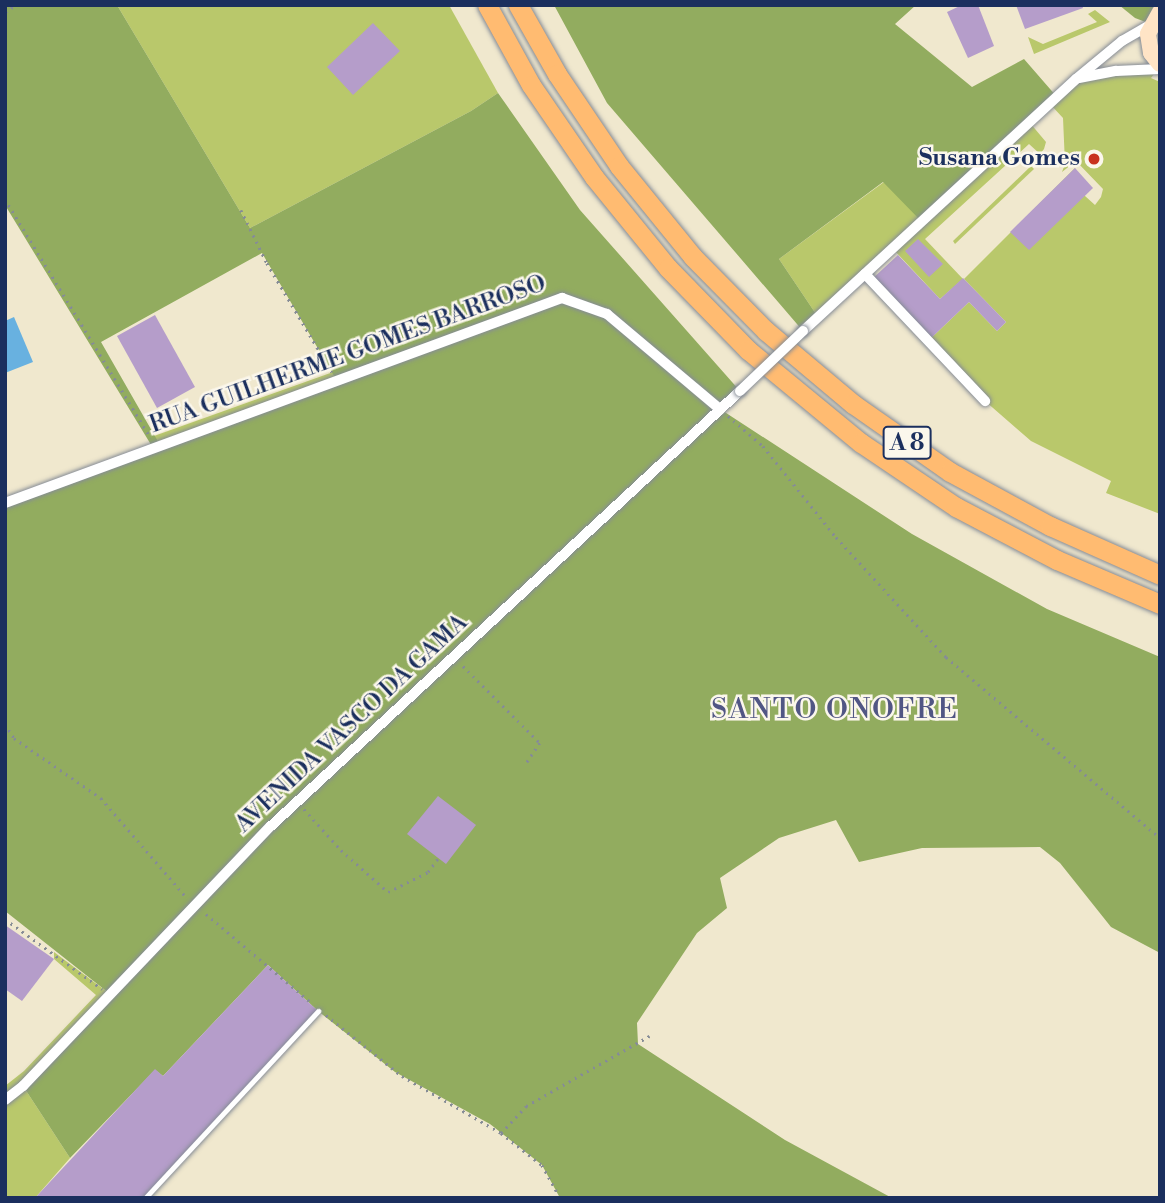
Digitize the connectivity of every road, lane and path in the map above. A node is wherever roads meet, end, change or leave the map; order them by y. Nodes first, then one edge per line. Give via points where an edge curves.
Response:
1 (16, 5) edge
2 (487, 5) edge
3 (518, 5) edge
4 (5, 12) edge
5 (1155, 18) edge
6 (1160, 66) edge
7 (1076, 79) junction
8 (5, 199) edge
9 (240, 210) dead end
10 (865, 274) junction
11 (338, 381) junction
12 (985, 401) dead end
13 (720, 409) junction
14 (157, 447) junction
15 (5, 503) edge
16 (1160, 575) edge
17 (1160, 604) edge
18 (453, 657) junction
19 (5, 724) edge
20 (526, 764) dead end
21 (297, 802) junction
22 (1160, 838) edge
23 (438, 858) dead end
24 (195, 905) junction
25 (5, 919) edge
26 (110, 994) junction
27 (318, 1009) joint
28 (325, 1014) dead end
29 (649, 1036) dead end
30 (5, 1100) edge
31 (501, 1133) junction
32 (145, 1198) edge
33 (560, 1198) edge

1 - 4 path
2 - 17 highway, A 8 via 531,85 594,177 668,268 748,350 860,443 956,506 1057,560
3 - 16 highway, A 8 via 556,74 626,176 693,257 766,331 853,404 950,472 1050,526
5 - 6 main road via 1148,44
5 - 7 street
6 - 7 street
7 - 10 street
8 - 14 path
9 - 11 path
10 - 12 street
10 - 13 street, AVENIDA VASCO DA GAMA, bridge
11 - 13 street, RUA GUILHERME GOMES BARROSO via 562,298 607,314
11 - 14 street, RUA GUILHERME GOMES BARROSO
13 - 18 street, AVENIDA VASCO DA GAMA
13 - 22 path via 763,446 836,537 946,657
14 - 15 street, RUA GUILHERME GOMES BARROSO
18 - 20 path via 540,743
18 - 21 street, AVENIDA VASCO DA GAMA
19 - 24 path via 14,738 102,798
21 - 23 path via 388,892 428,872
21 - 24 street, AVENIDA VASCO DA GAMA
24 - 26 street, AVENIDA VASCO DA GAMA
24 - 27 path
25 - 26 path
26 - 30 street, AVENIDA VASCO DA GAMA
27 - 32 lane
28 - 31 path via 402,1076
29 - 31 path via 526,1106
31 - 33 path via 542,1166

